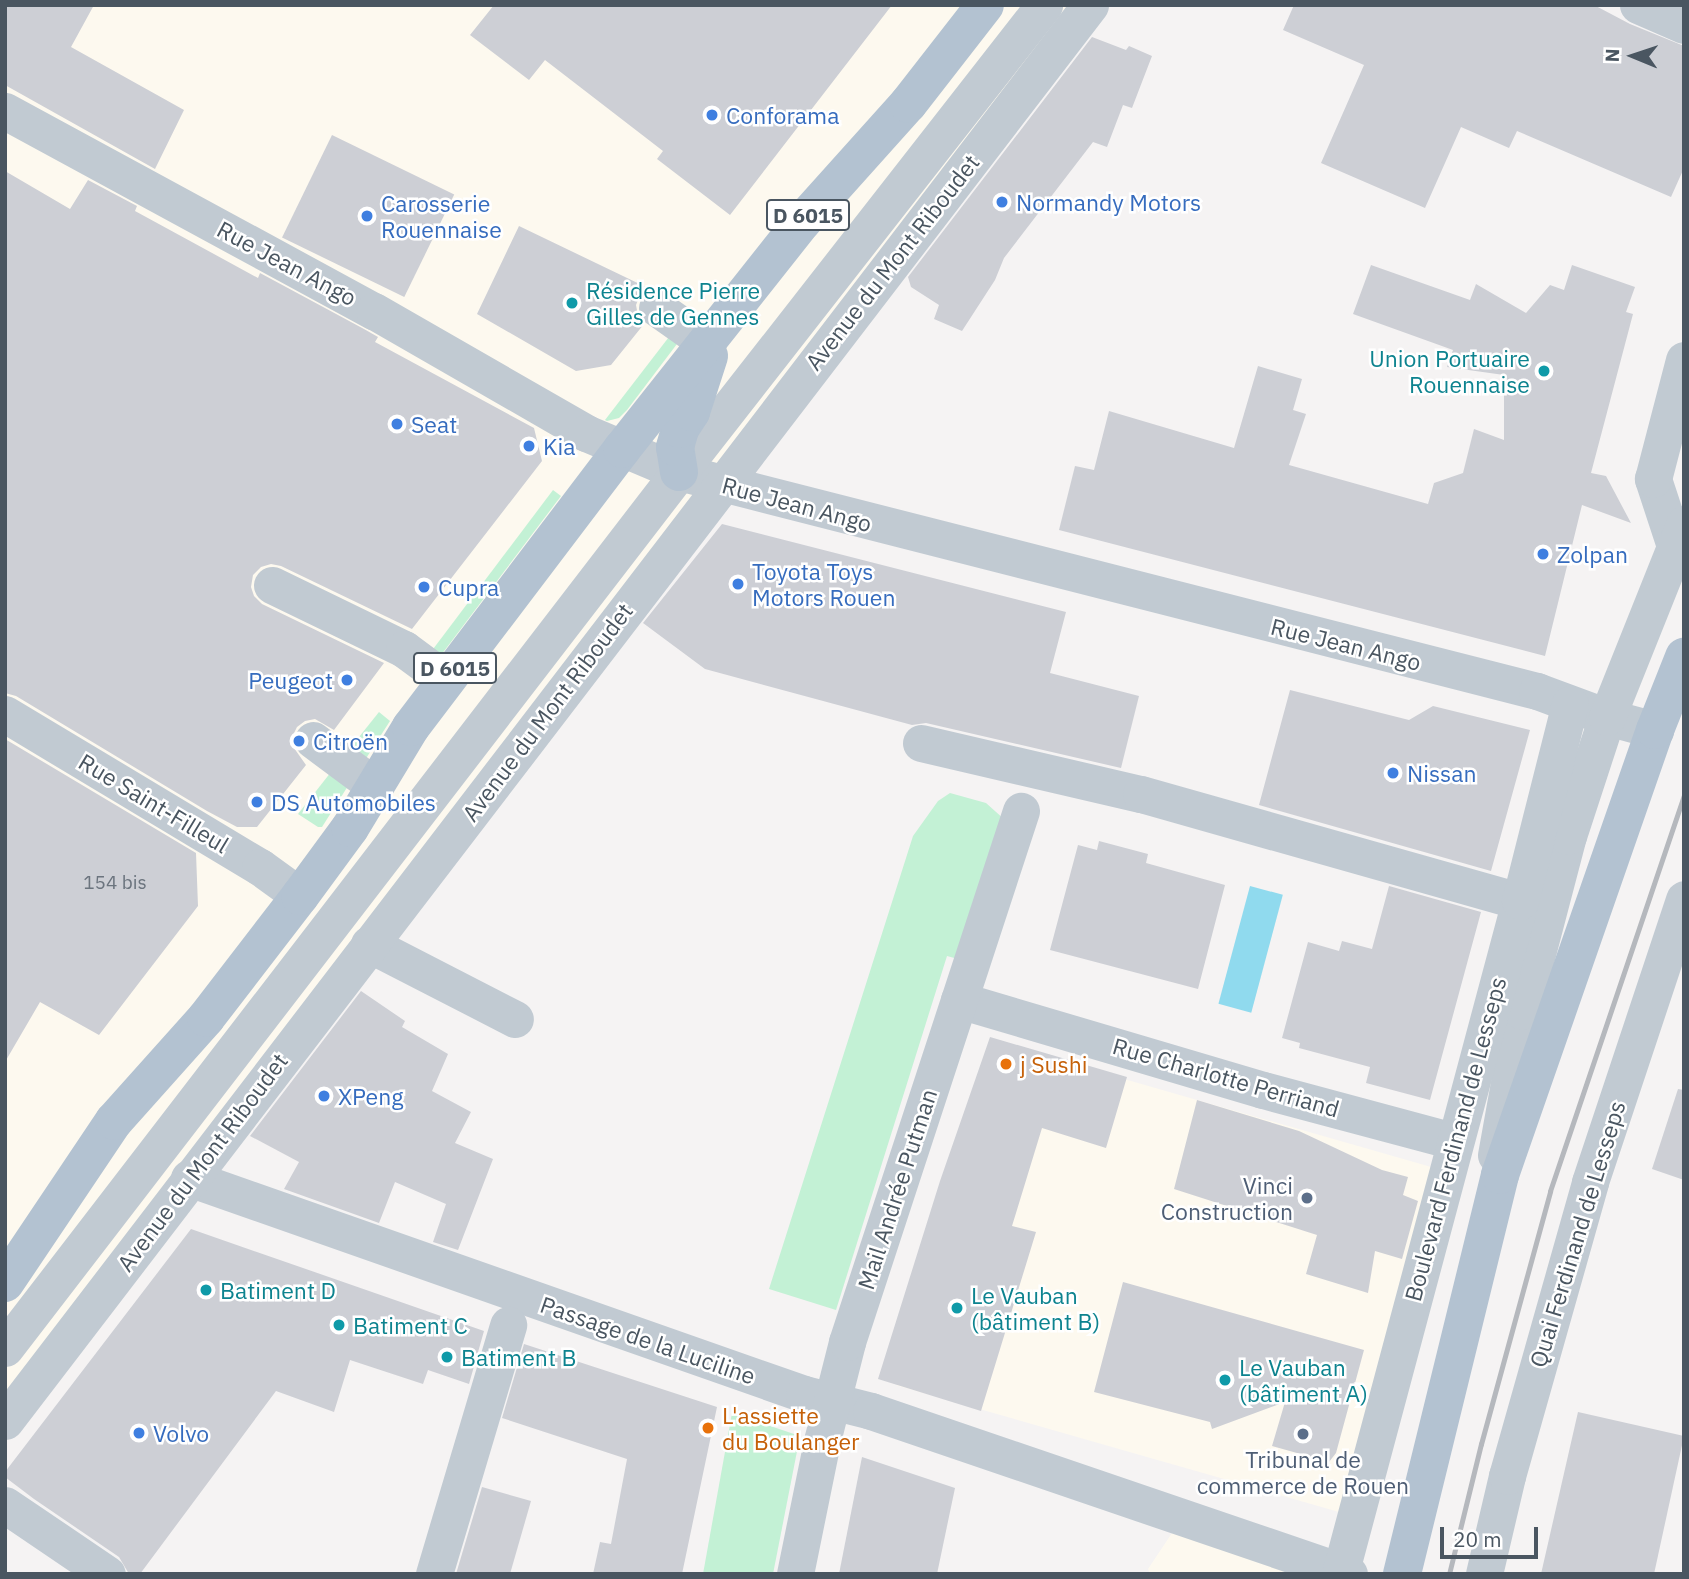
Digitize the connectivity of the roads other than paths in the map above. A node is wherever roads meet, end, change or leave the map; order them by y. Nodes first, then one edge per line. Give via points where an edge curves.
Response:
1 (985, 5) edge
2 (1044, 5) edge
3 (1090, 5) edge
4 (1638, 5) edge
5 (1684, 25) edge
6 (5, 111) edge
7 (657, 308) dead end
8 (712, 339) junction
9 (1684, 360) edge
10 (622, 449) junction
11 (679, 472) junction
12 (721, 485) junction
13 (1679, 535) edge
14 (272, 585) dead end
15 (1684, 657) edge
16 (446, 680) junction
17 (1570, 704) junction
18 (5, 714) edge
19 (1607, 717) junction
20 (1654, 730) junction
21 (313, 740) dead end
22 (922, 743) dead end
23 (375, 786) junction
24 (1021, 811) dead end
25 (300, 895) junction
26 (1684, 899) edge
27 (1520, 901) junction
28 (369, 944) junction
29 (959, 1000) junction
30 (515, 1019) dead end
31 (1454, 1141) junction
32 (1500, 1175) junction
33 (189, 1178) junction
34 (5, 1283) edge
35 (508, 1325) dead end
36 (5, 1348) edge
37 (832, 1401) junction
38 (5, 1421) edge
39 (5, 1505) edge
40 (1343, 1573) edge
41 (107, 1574) edge
42 (434, 1574) edge
43 (795, 1574) edge
44 (1402, 1574) edge
45 (1484, 1574) edge

1 - 8 main road, D 6015 via 908,104 802,222
2 - 11 street
3 - 12 street, Avenue du Mont Riboudet
4 - 5 street
6 - 10 street, Rue Jean Ango
7 - 8 street
8 - 10 main road, D 6015
8 - 11 main road, D 6015 via 691,412 675,447
9 - 13 street via 1653,479
10 - 11 street, Rue Jean Ango
10 - 16 main road, D 6015
11 - 12 street, Rue Jean Ango
11 - 36 street
12 - 17 street, Rue Jean Ango via 1536,691
12 - 28 street, Avenue du Mont Riboudet
13 - 19 street, Boulevard Ferdinand de Lesseps
14 - 16 street via 404,649
15 - 20 main road, Boulevard Ferdinand de Lesseps
16 - 23 main road, D 6015
17 - 19 street, Rue Jean Ango
17 - 27 street, Boulevard Ferdinand de Lesseps
18 - 25 street, Rue Saint-Filleul
19 - 20 street, Rue Jean Ango
19 - 32 street, Boulevard Ferdinand de Lesseps via 1568,836 1521,1011 1495,1152
20 - 32 main road, Boulevard Ferdinand de Lesseps
21 - 23 street
22 - 27 street via 1141,794
23 - 25 main road, D 6015
24 - 29 street, Mail Andrée Putman
25 - 34 main road, D 6015 via 206,1018 114,1121
26 - 45 street, Quai Ferdinand de Lesseps via 1590,1182
27 - 31 street, Boulevard Ferdinand de Lesseps
28 - 30 street
28 - 33 street, Avenue du Mont Riboudet
29 - 31 street, Rue Charlotte Perriand via 1262,1090
29 - 37 street, Mail Andrée Putman via 847,1342
31 - 40 street, Boulevard Ferdinand de Lesseps
32 - 44 main road, Boulevard Ferdinand de Lesseps
33 - 37 street, Passage de la Luciline
33 - 38 street, Avenue du Mont Riboudet
35 - 42 street
37 - 40 street, Passage de la Luciline
37 - 43 street, Mail Andrée Putman
39 - 41 street

